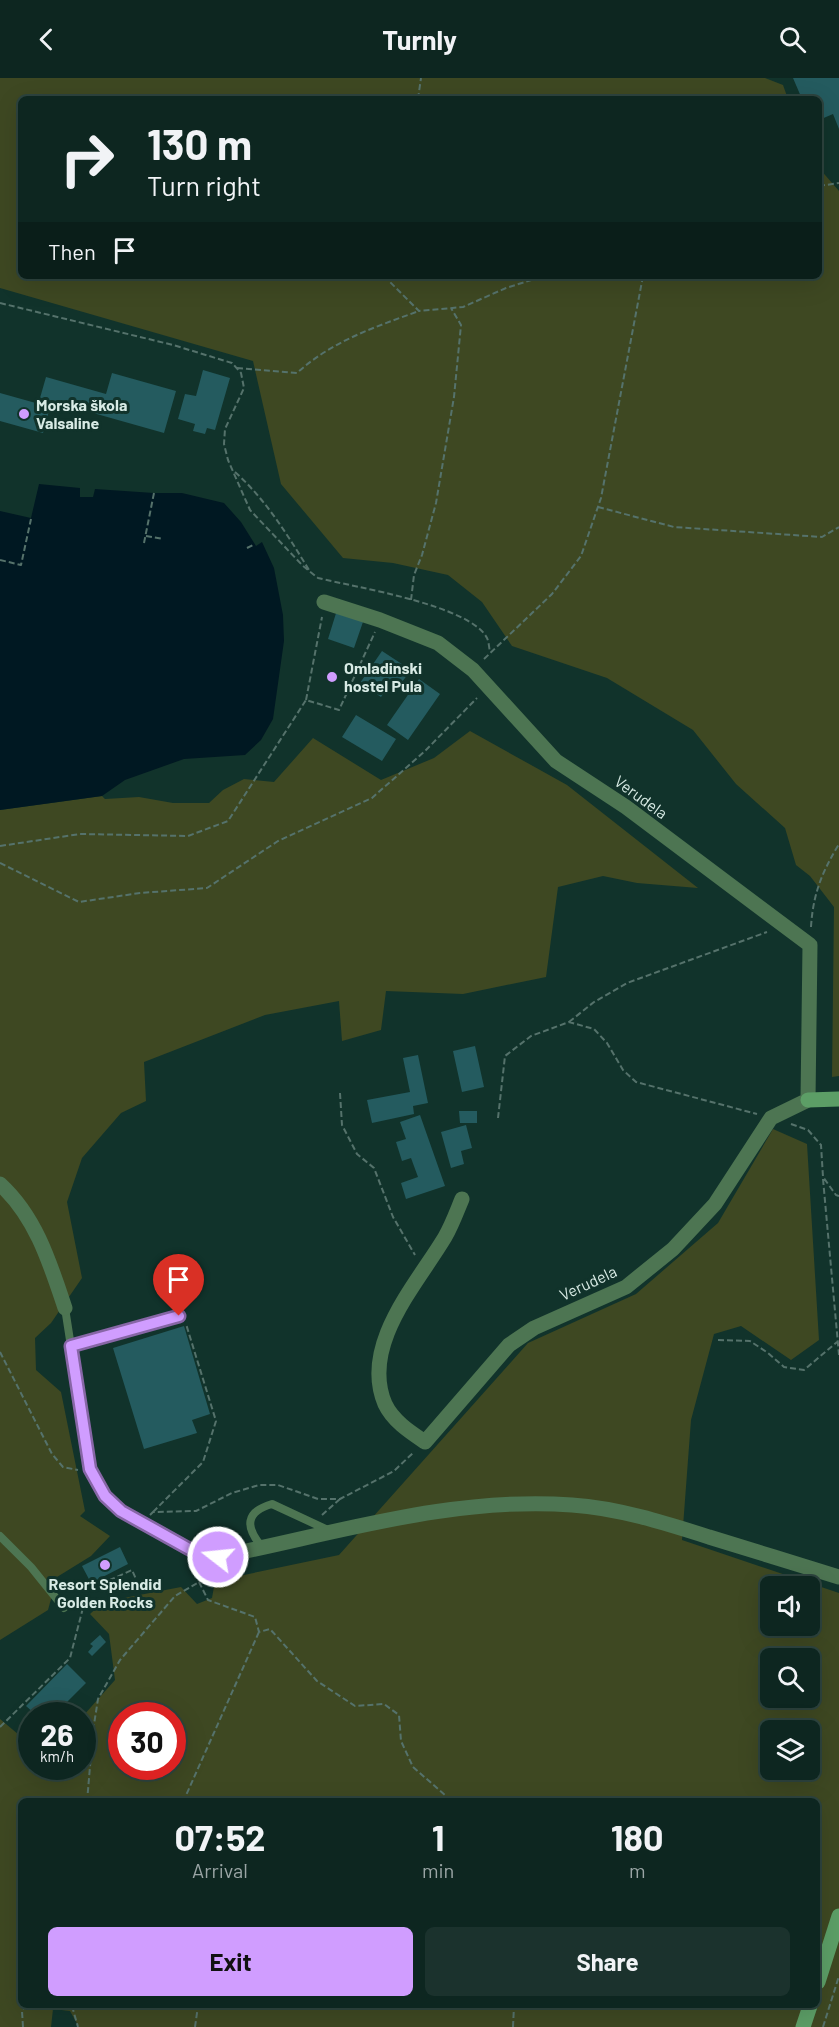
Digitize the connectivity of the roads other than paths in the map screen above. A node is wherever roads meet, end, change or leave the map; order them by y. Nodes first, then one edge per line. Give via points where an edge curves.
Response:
1 (324, 602) road end
2 (839, 1099) edge
3 (808, 1101) junction
4 (0, 1184) edge
5 (462, 1199) dead end
6 (65, 1308) joint
7 (179, 1316) road end
8 (71, 1346) junction
9 (332, 1532) junction
10 (0, 1536) edge
11 (262, 1548) junction
12 (198, 1554) joint
13 (839, 1577) edge
14 (64, 1608) dead end
15 (839, 1916) edge
16 (820, 1976) edge
17 (809, 2008) edge
18 (803, 2027) edge

1 - 3 street, Verudela via 438,643 473,670 556,761 626,807 810,945
2 - 3 main road
3 - 5 street, Verudela via 771,1118 715,1204 673,1249 626,1287 534,1328 509,1345 425,1442 402,1426 386,1405 379,1381 380,1355 391,1322 447,1234
4 - 6 street via 33,1226
6 - 8 lane
7 - 8 lane
8 - 12 lane via 90,1469 105,1496 121,1511
9 - 11 street
9 - 11 lane via 272,1504 259,1508 252,1516 250,1527
9 - 13 street via 468,1507 573,1505 672,1525
10 - 14 lane
11 - 12 street via 218,1557
15 - 16 main road
17 - 18 main road

